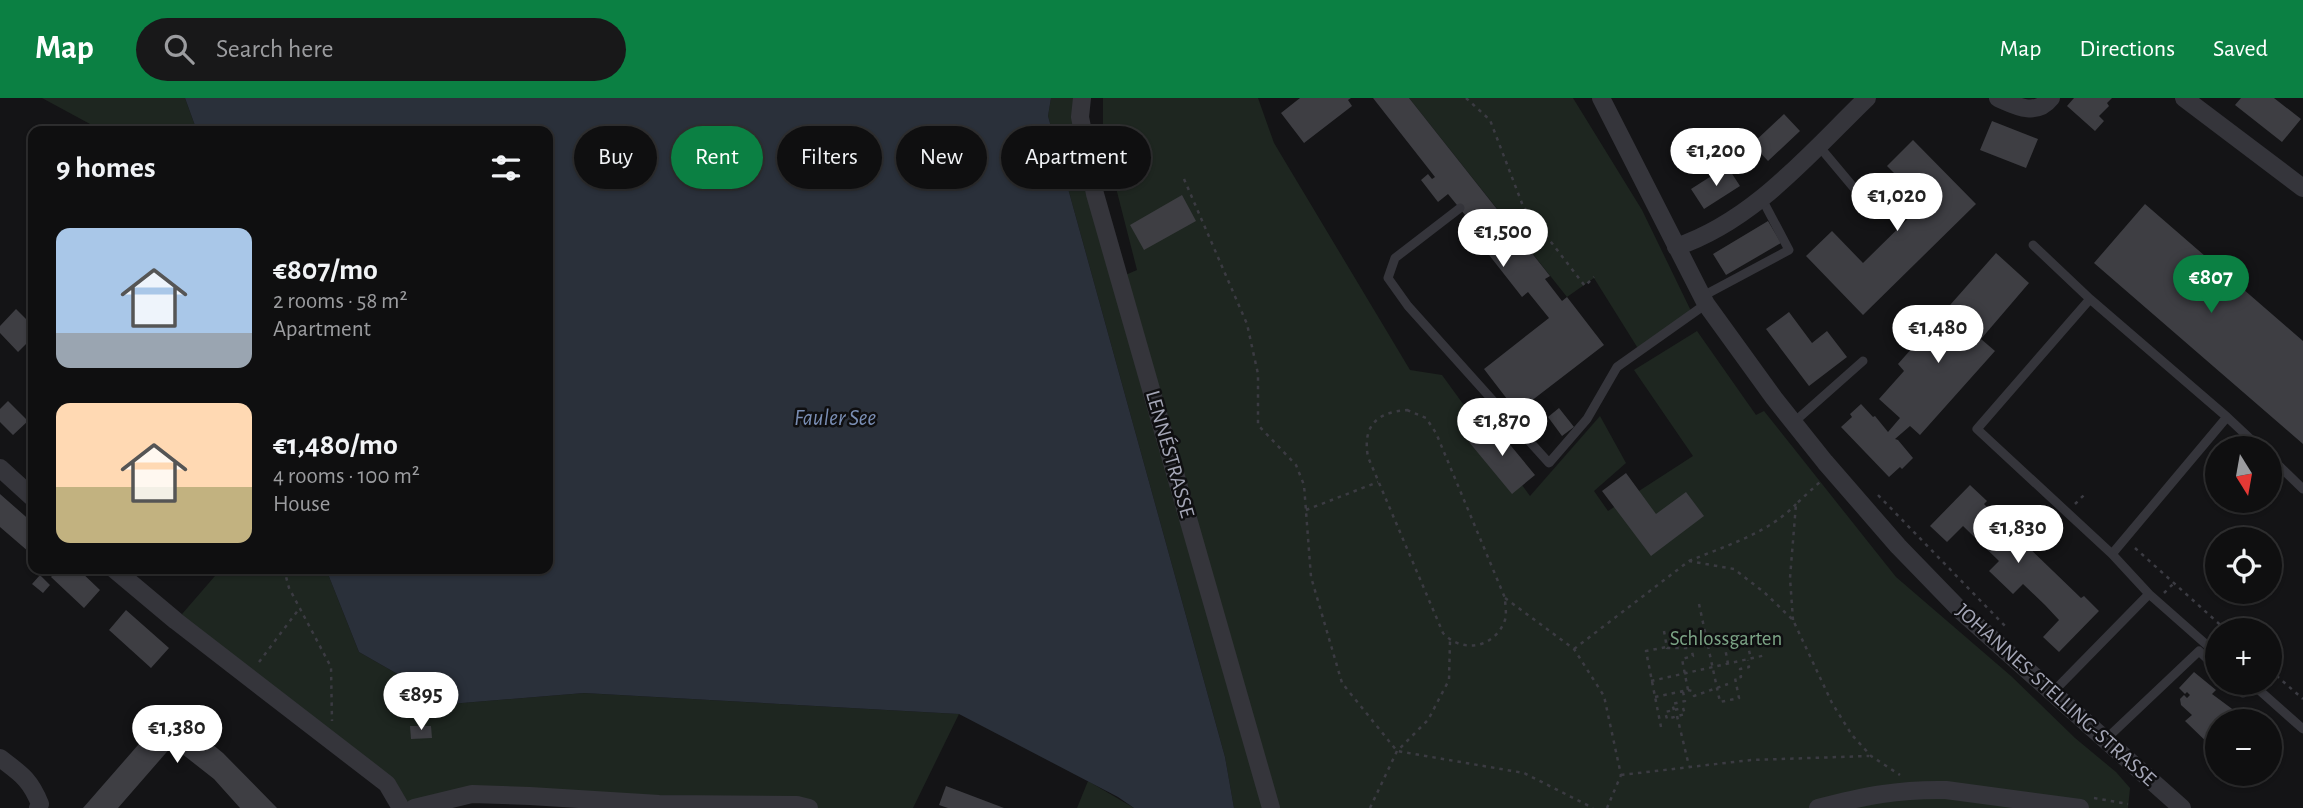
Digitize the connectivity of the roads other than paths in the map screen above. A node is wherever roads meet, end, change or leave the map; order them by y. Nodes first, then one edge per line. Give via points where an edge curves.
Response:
1 (1082, 98) edge
2 (1867, 98) edge
3 (1998, 98) edge
4 (2051, 98) edge
5 (2185, 98) edge
6 (1605, 99) edge
7 (1818, 145) junction
8 (2303, 188) edge
9 (1762, 199) junction
10 (1460, 208) dead end
11 (1875, 213) dead end
12 (2033, 245) dead end
13 (1676, 247) junction
14 (2090, 299) junction
15 (1704, 300) junction
16 (1863, 361) dead end
17 (2227, 417) junction
18 (1793, 424) junction
19 (2247, 436) edge
20 (0, 468) edge
21 (2282, 469) edge
22 (2303, 489) edge
23 (28, 493) edge
24 (2112, 554) junction
25 (120, 574) edge
26 (2149, 594) junction
27 (2205, 643) edge
28 (2205, 657) edge
29 (2052, 693) junction
30 (2265, 695) edge
31 (2303, 729) edge
32 (2105, 740) junction
33 (0, 758) edge
34 (2177, 807) edge
35 (38, 808) edge
36 (401, 808) edge
37 (414, 808) edge
38 (809, 808) edge
39 (1271, 808) edge
40 (1818, 808) edge
41 (2080, 808) edge

1 - 39 street, LENNÉSTRASSE via 1080,117 1095,194
2 - 7 street
3 - 4 street via 2021,109 2036,109
5 - 8 street
6 - 13 street, JOHANNES-STELLING-STRASSE
7 - 9 street
7 - 11 lane
9 - 13 street via 1727,224
9 - 15 lane via 1789,250
10 - 15 lane via 1395,258 1388,278 1549,463 1587,419 1617,367
12 - 14 lane
13 - 15 street, JOHANNES-STELLING-STRASSE
14 - 17 lane
14 - 24 lane via 1977,429
15 - 18 street, JOHANNES-STELLING-STRASSE
16 - 18 lane
17 - 19 lane
17 - 24 lane
18 - 29 street, JOHANNES-STELLING-STRASSE via 1898,546 1962,612
20 - 23 street
21 - 22 lane
24 - 26 lane
25 - 36 street via 387,784
26 - 27 lane
26 - 29 lane
28 - 32 lane via 2199,651
29 - 32 street, JOHANNES-STELLING-STRASSE
30 - 31 lane
32 - 34 street, JOHANNES-STELLING-STRASSE
33 - 35 street via 33,787
37 - 38 street via 472,794
40 - 41 street via 1870,794 1924,789

